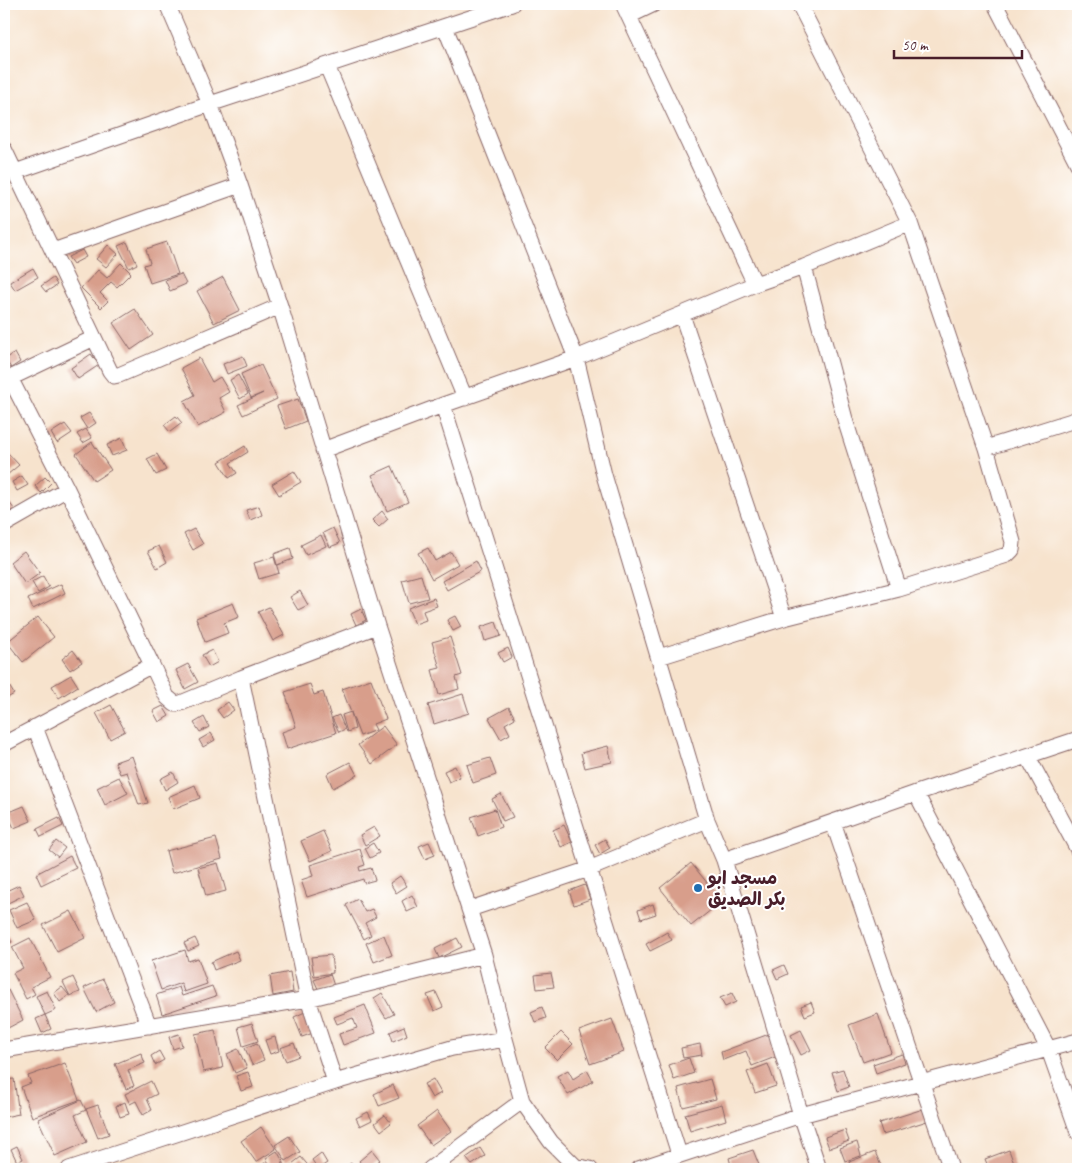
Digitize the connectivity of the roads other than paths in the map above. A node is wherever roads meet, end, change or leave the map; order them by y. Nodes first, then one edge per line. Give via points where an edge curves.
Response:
1 (167, 4) edge
2 (512, 4) edge
3 (654, 4) edge
4 (799, 4) edge
5 (996, 4) edge
6 (626, 10) edge
7 (445, 27) junction
8 (327, 66) junction
9 (210, 104) junction
10 (4, 149) edge
11 (1078, 164) edge
12 (15, 172) junction
13 (240, 185) junction
14 (910, 223) junction
15 (53, 251) junction
16 (804, 267) junction
17 (755, 284) junction
18 (280, 306) junction
19 (682, 315) junction
20 (94, 338) junction
21 (576, 358) junction
22 (7, 380) edge
23 (465, 398) junction
24 (443, 405) junction
25 (1078, 419) edge
26 (986, 448) junction
27 (323, 450) junction
28 (67, 489) junction
29 (4, 525) edge
30 (899, 590) junction
31 (784, 618) junction
32 (377, 626) junction
33 (659, 657) junction
34 (152, 665) junction
35 (241, 678) junction
36 (35, 727) junction
37 (1078, 740) edge
38 (4, 744) edge
39 (1028, 757) junction
40 (916, 793) junction
41 (706, 820) junction
42 (833, 822) junction
43 (1078, 850) edge
44 (724, 860) junction
45 (589, 869) junction
46 (470, 909) junction
47 (484, 955) junction
48 (308, 1000) junction
49 (149, 1026) junction
50 (505, 1039) junction
51 (1078, 1042) edge
52 (4, 1050) edge
53 (1049, 1050) junction
54 (335, 1082) junction
55 (921, 1082) junction
56 (522, 1101) junction
57 (801, 1115) junction
58 (1078, 1132) edge
59 (679, 1154) junction
60 (69, 1169) edge
61 (430, 1169) edge
62 (590, 1169) edge
63 (638, 1169) edge
64 (819, 1169) edge
65 (950, 1169) edge

1 - 9 street
2 - 7 street
3 - 6 street
4 - 14 street
5 - 11 street
6 - 17 street
7 - 8 street
7 - 21 street
8 - 9 street
8 - 23 street
9 - 12 street
9 - 13 street
10 - 12 street
12 - 15 street
13 - 15 street
13 - 18 street
14 - 16 street
14 - 26 street
15 - 20 street
16 - 17 street
16 - 30 street via 846,423
17 - 19 street
18 - 20 street via 120,375 114,376 110,372
18 - 27 street
19 - 21 street
19 - 31 street
20 - 22 street
21 - 23 street
21 - 33 street via 604,475
22 - 28 street
23 - 24 street
24 - 27 street
24 - 45 street
25 - 26 street
26 - 30 street via 1013,542 1012,550 1007,555
27 - 32 street
28 - 29 street
28 - 34 street
30 - 31 street
31 - 33 street
32 - 35 street
32 - 46 street
33 - 41 street
34 - 35 street via 167,697 175,704 182,704
34 - 36 street
35 - 48 street
36 - 38 street
36 - 49 street
37 - 39 street
39 - 40 street
39 - 43 street
40 - 42 street
40 - 53 street
41 - 44 street
41 - 45 street
42 - 44 street
42 - 55 street
44 - 57 street
45 - 46 street
45 - 59 street
46 - 47 street
47 - 48 street
47 - 50 street
48 - 49 street
48 - 54 street
49 - 52 street
50 - 54 street via 452,1048
50 - 56 street
51 - 53 street
53 - 55 street
53 - 58 street
54 - 60 street
55 - 57 street
55 - 65 street
56 - 61 street
56 - 62 street via 551,1142 575,1166
57 - 59 street
57 - 64 street
59 - 63 street

